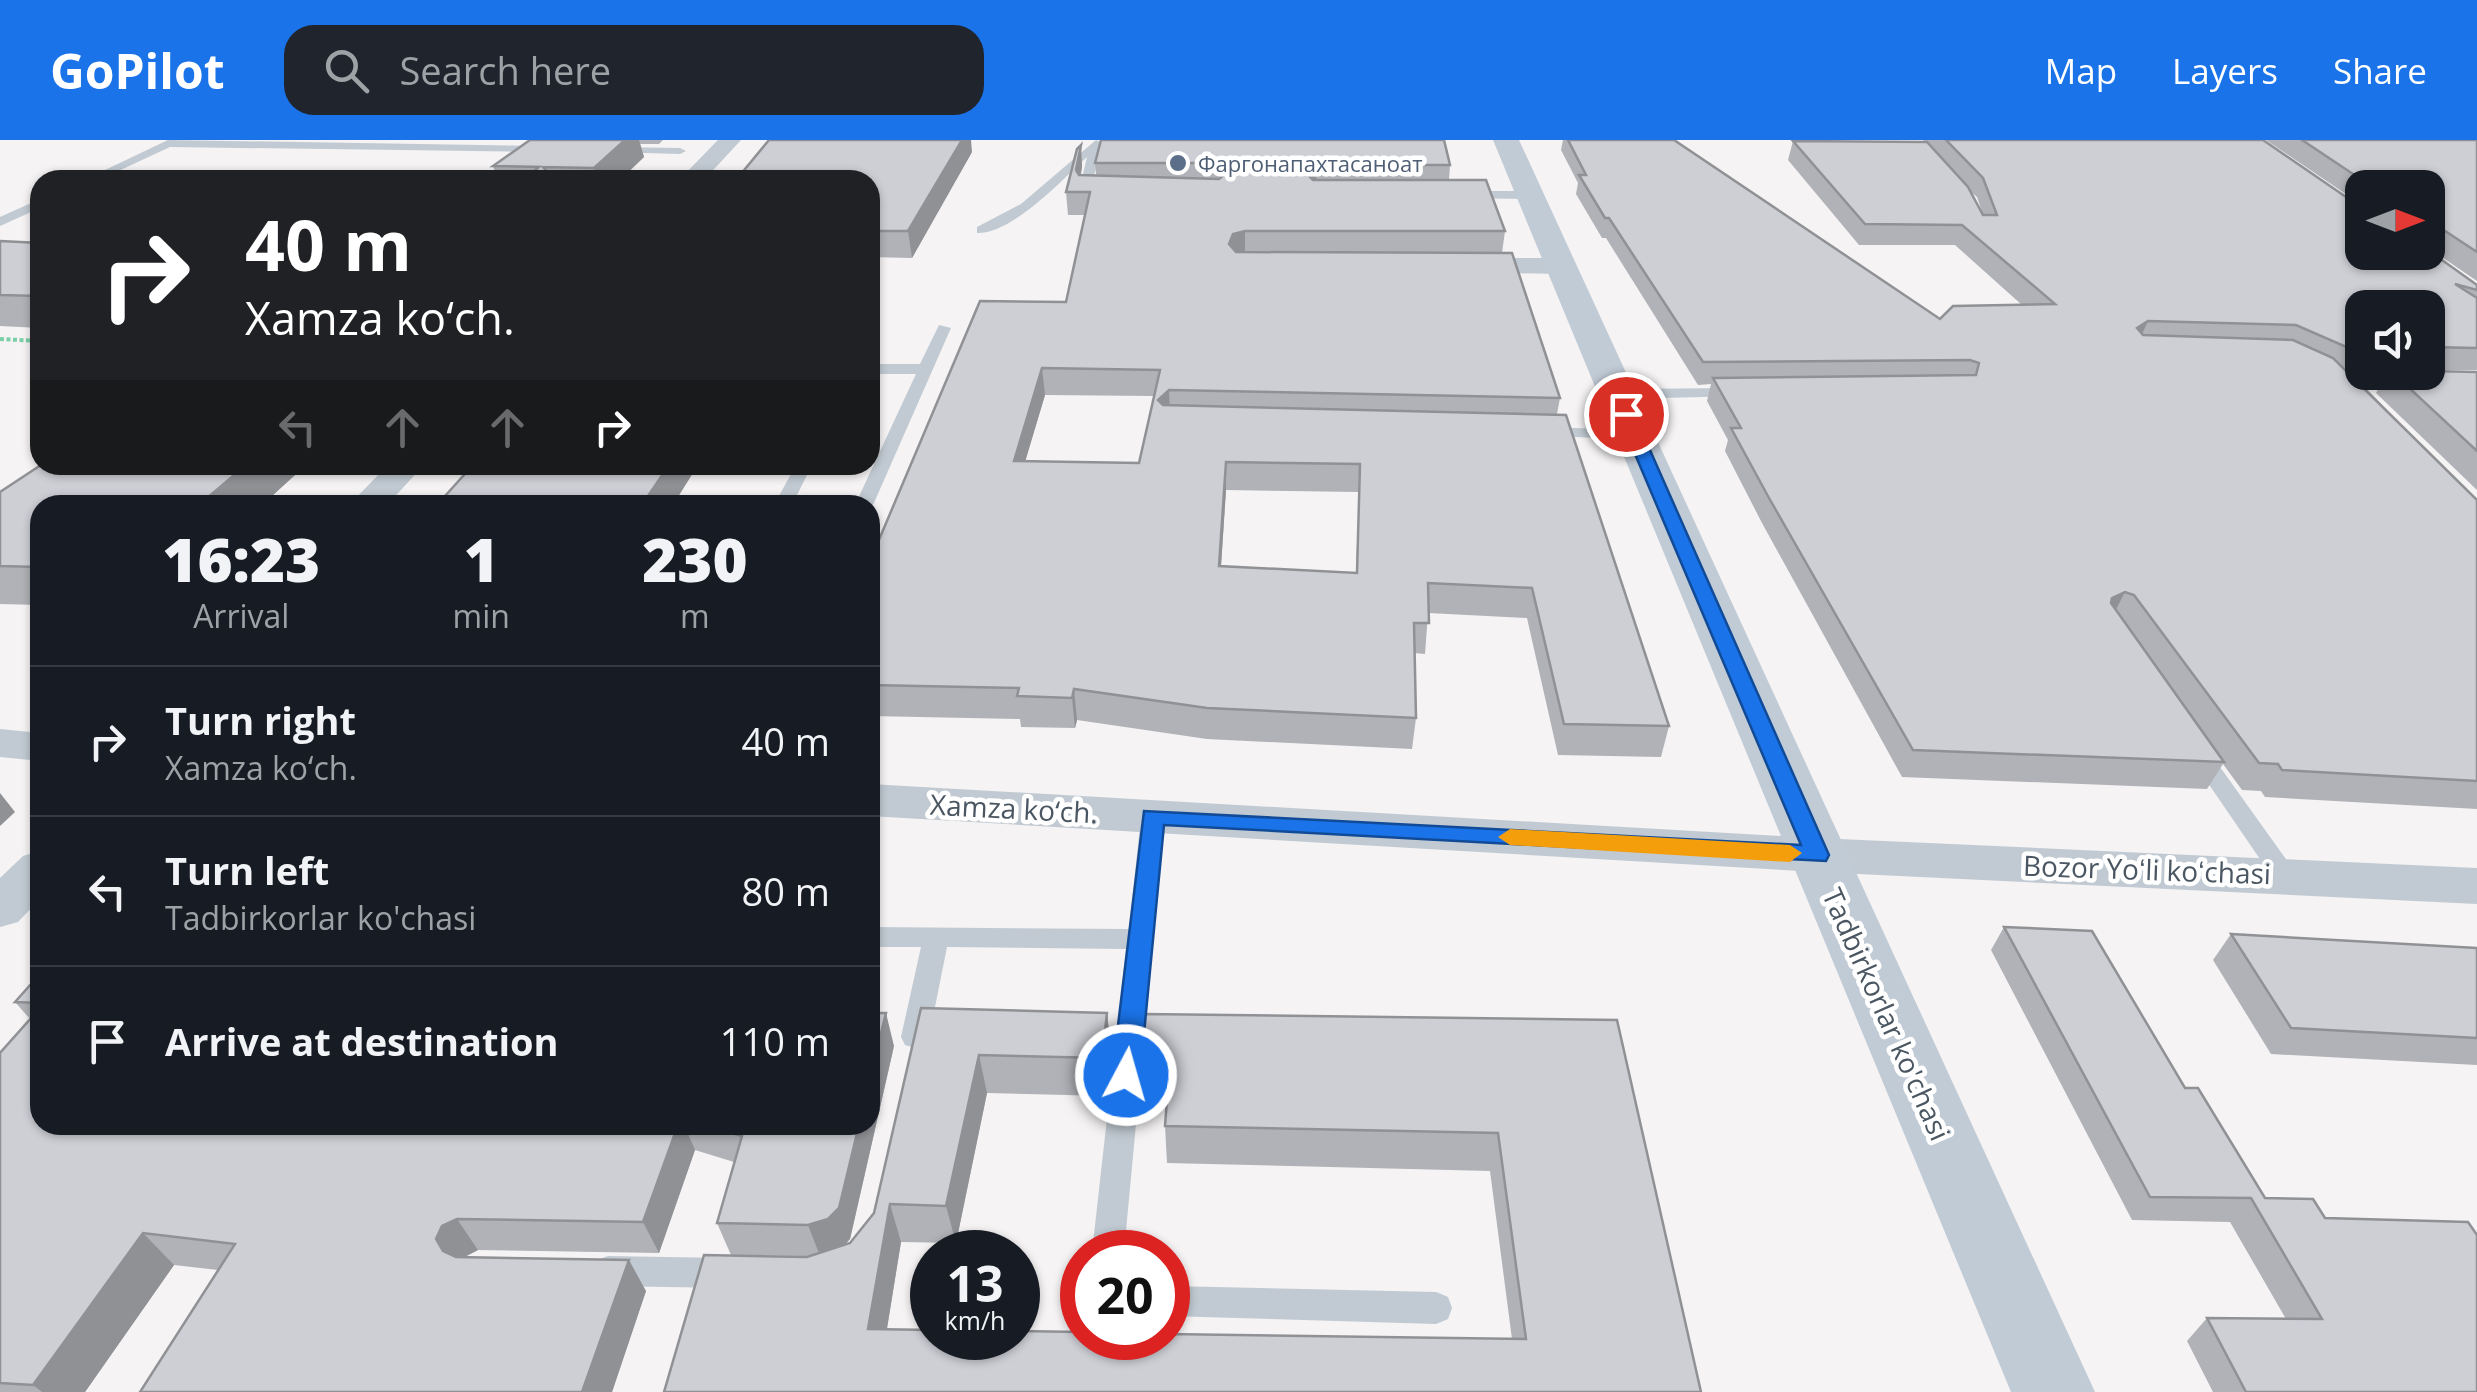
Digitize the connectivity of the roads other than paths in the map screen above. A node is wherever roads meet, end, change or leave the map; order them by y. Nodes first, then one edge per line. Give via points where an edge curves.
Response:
1 (730, 140) edge
2 (1506, 140) edge
3 (173, 142) edge
4 (1097, 142) edge
5 (550, 149) junction
6 (568, 149) edge
7 (606, 150) edge
8 (680, 151) dead end
9 (535, 159) edge
10 (112, 170) edge
11 (701, 170) edge
12 (1113, 193) edge
13 (1452, 195) edge
14 (1530, 195) junction
15 (30, 208) edge
16 (0, 222) edge
17 (980, 230) dead end
18 (1422, 266) edge
19 (1560, 266) junction
20 (944, 328) dead end
21 (880, 369) edge
22 (925, 369) junction
23 (2477, 382) edge
24 (1752, 393) edge
25 (1626, 414) junction
26 (1534, 432) edge
27 (2394, 433) edge
28 (880, 469) edge
29 (397, 475) edge
30 (377, 495) edge
31 (2187, 736) edge
32 (0, 743) edge
33 (30, 745) edge
34 (880, 801) edge
35 (1153, 816) junction
36 (1817, 855) junction
37 (2284, 875) junction
38 (30, 878) edge
39 (2477, 886) edge
40 (0, 908) edge
41 (880, 937) edge
42 (936, 937) junction
43 (1140, 938) junction
44 (907, 1072) edge
45 (1110, 1230) edge
46 (573, 1271) edge
47 (763, 1274) edge
48 (1190, 1302) edge
49 (1436, 1308) dead end
50 (2053, 1392) edge

1 - 11 street
2 - 14 main road, Tadbirkorlar ko'chasi
3 - 5 lane
3 - 10 lane
4 - 12 lane via 1085,191
4 - 17 lane via 1025,207
5 - 6 lane
5 - 9 lane
7 - 8 lane
13 - 14 lane
14 - 19 main road, Tadbirkorlar ko'chasi
15 - 16 lane
18 - 19 street
19 - 25 main road, Tadbirkorlar ko'chasi
20 - 22 lane
21 - 22 lane
22 - 28 lane
23 - 27 street via 2333,376
24 - 25 lane
25 - 26 lane
25 - 36 main road, Tadbirkorlar ko'chasi
29 - 30 street
31 - 37 lane
32 - 33 street
34 - 35 street, Xamza ko‘ch.
35 - 36 street, Xamza ko‘ch.
35 - 43 lane
36 - 37 street, Bozor Yoʻli koʻchasi
36 - 50 main road, Tadbirkorlar ko'chasi
37 - 39 street, Bozor Yoʻli koʻchasi
38 - 40 street
41 - 42 lane
42 - 43 lane
42 - 44 lane
43 - 45 lane
46 - 47 lane
48 - 49 lane

